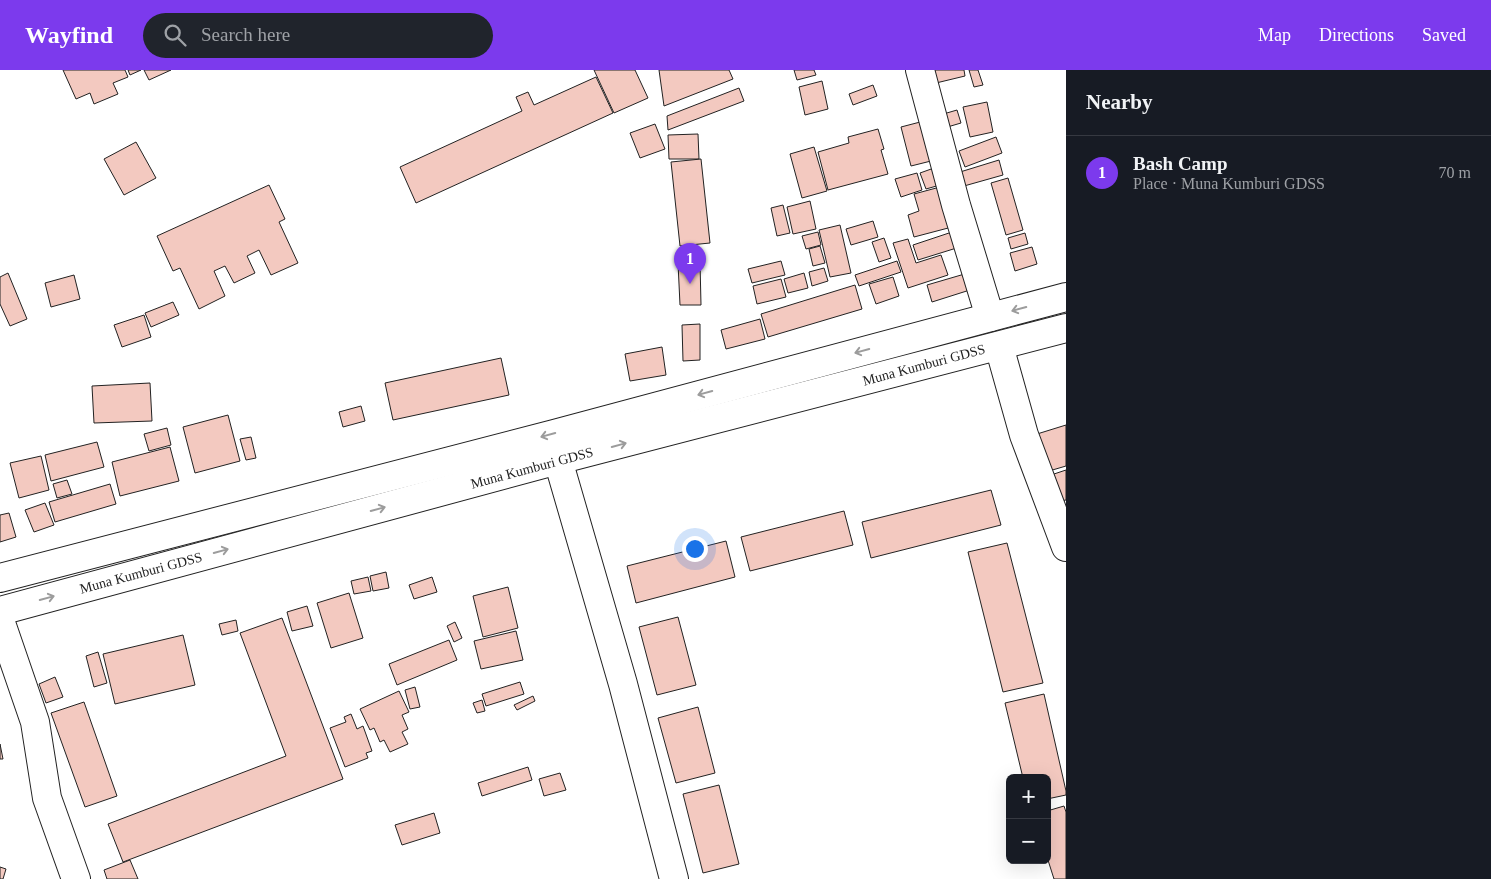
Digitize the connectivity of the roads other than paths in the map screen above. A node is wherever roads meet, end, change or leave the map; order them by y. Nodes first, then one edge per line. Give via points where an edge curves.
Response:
1 (920, 70) edge
2 (1066, 297) edge
3 (990, 317) junction
4 (1066, 328) edge
5 (999, 346) junction
6 (558, 460) junction
7 (1066, 547) edge
8 (0, 578) edge
9 (0, 611) edge
10 (0, 620) edge
11 (76, 879) edge
12 (674, 879) edge

1 - 3 main road
2 -> 3 main road, Muna Kumburi GDSS
3 -> 8 main road, Muna Kumburi GDSS
4 - 5 main road, Muna Kumburi GDSS
6 -> 5 main road, Muna Kumburi GDSS
5 - 7 main road via 1024,435
9 -> 6 main road, Muna Kumburi GDSS
6 - 12 main road
10 - 11 main road via 35,722 47,798

